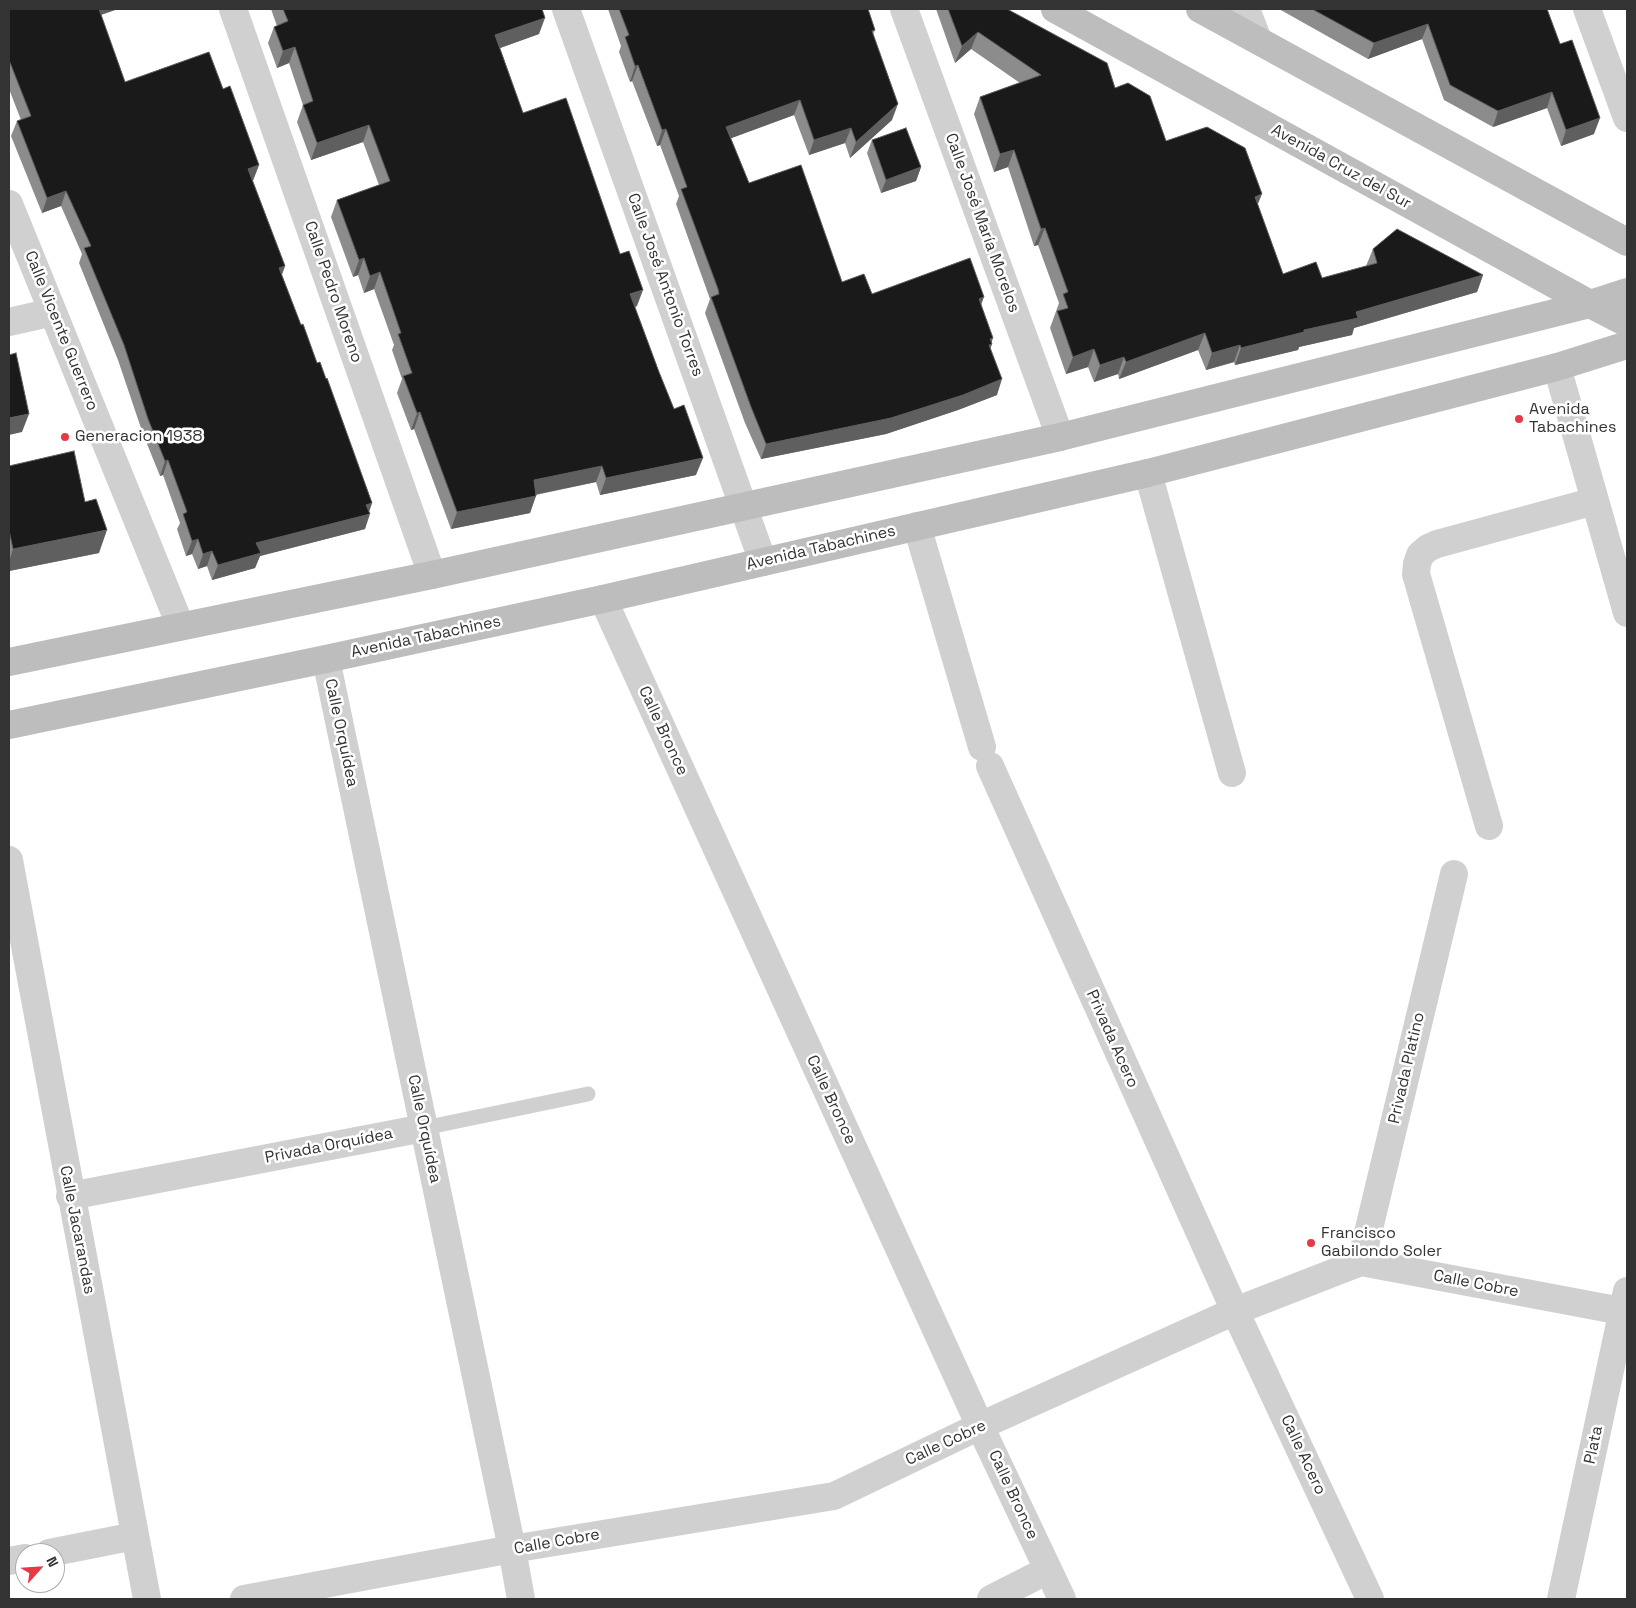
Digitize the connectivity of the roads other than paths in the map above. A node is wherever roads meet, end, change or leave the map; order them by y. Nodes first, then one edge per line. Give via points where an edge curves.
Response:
1 (233, 9) edge
2 (566, 9) edge
3 (904, 9) edge
4 (1055, 9) edge
5 (1200, 9) edge
6 (1246, 9) edge
7 (1587, 9) edge
8 (1258, 40) junction
9 (1627, 118) edge
10 (9, 204) edge
11 (1627, 242) edge
12 (1627, 292) edge
13 (1590, 304) junction
14 (52, 312) junction
15 (9, 322) edge
16 (1627, 323) edge
17 (1627, 345) edge
18 (1557, 367) junction
19 (1060, 437) junction
20 (1148, 473) junction
21 (1595, 501) junction
22 (744, 507) junction
23 (918, 526) junction
24 (763, 562) junction
25 (432, 575) junction
26 (603, 599) junction
27 (1627, 613) edge
28 (180, 625) junction
29 (326, 659) junction
30 (9, 662) edge
31 (9, 725) edge
32 (1232, 773) dead end
33 (1489, 826) dead end
34 (9, 860) edge
35 (1454, 874) dead end
36 (588, 1094) dead end
37 (424, 1128) junction
38 (70, 1196) junction
39 (1361, 1262) junction
40 (1626, 1305) edge
41 (1235, 1311) junction
42 (980, 1426) junction
43 (135, 1536) junction
44 (512, 1549) junction
45 (65, 1550) edge
46 (1048, 1570) junction
47 (147, 1599) edge
48 (244, 1599) edge
49 (521, 1599) edge
50 (991, 1599) edge
51 (1062, 1599) edge
52 (1370, 1599) edge
53 (1561, 1599) edge

1 - 25 street, Calle Pedro Moreno
2 - 22 street, Calle José Antonio Torres
3 - 19 street, Calle José María Morelos
4 - 13 street, Avenida Cruz del Sur
5 - 8 street
6 - 8 street
7 - 9 street
8 - 11 street
10 - 14 street, Calle Vicente Guerrero
12 - 13 street
13 - 16 street, Avenida Cruz del Sur
13 - 19 street
14 - 15 street
14 - 28 street, Calle Vicente Guerrero
17 - 18 street, Avenida Tabachines
18 - 20 street, Avenida Tabachines
18 - 21 street
19 - 22 street
20 - 23 street, Avenida Tabachines
20 - 32 street
21 - 27 street
21 - 33 street via 1437,544 1420,555 1417,564 1416,574
22 - 24 street, Calle José Antonio Torres
22 - 25 street
23 - 24 street, Avenida Tabachines
23 - 41 street, Privada Acero via 986,757
24 - 26 street, Avenida Tabachines
25 - 28 street
26 - 29 street, Avenida Tabachines
26 - 42 street, Calle Bronce
28 - 30 street
29 - 31 street, Avenida Tabachines
29 - 37 street, Calle Orquídea
34 - 38 street, Calle Jacarandas
35 - 39 street, Privada Platino
36 - 37 lane, Privada Orquídea
37 - 38 street, Privada Orquídea
37 - 44 street, Calle Orquídea
38 - 43 street, Calle Jacarandas
39 - 40 street, Calle Cobre
39 - 41 street, Calle Cobre
40 - 53 street, Plata
41 - 42 street, Calle Cobre
41 - 52 street, Calle Acero
42 - 44 street, Calle Cobre via 834,1496
42 - 46 street, Calle Bronce
43 - 45 street
43 - 47 street, Calle Jacarandas
44 - 48 street, Calle Cobre
44 - 49 street, Calle Orquídea
46 - 50 street
46 - 51 street, Calle Bronce

